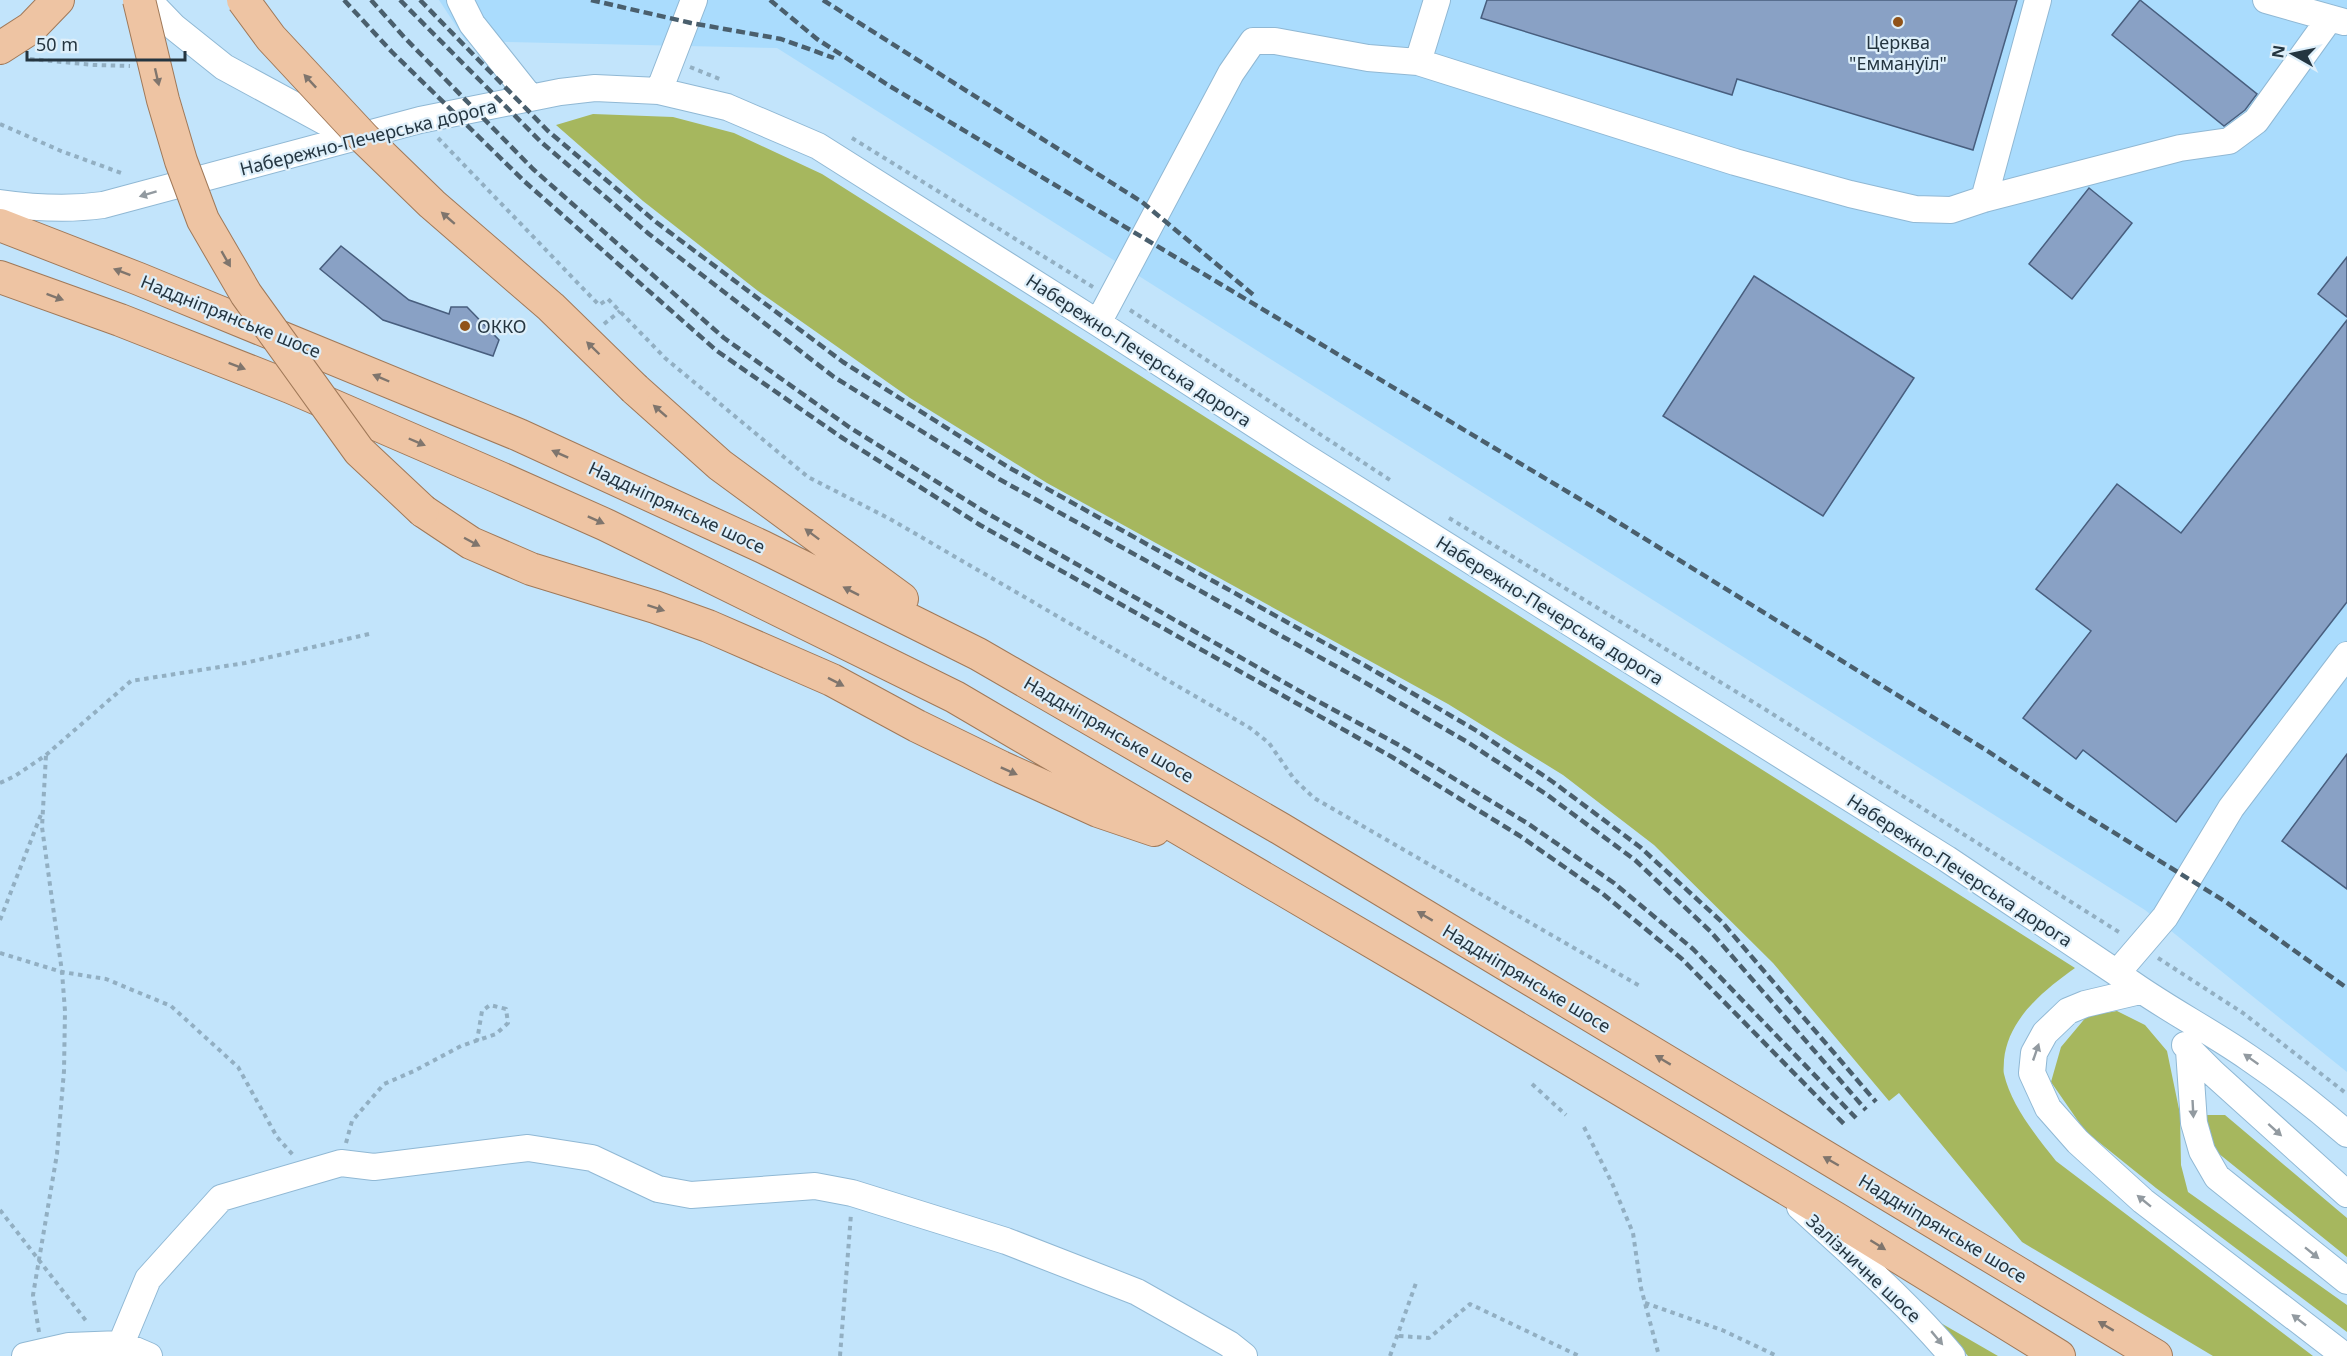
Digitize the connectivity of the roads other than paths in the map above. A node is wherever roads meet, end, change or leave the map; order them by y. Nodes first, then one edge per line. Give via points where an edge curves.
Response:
1 (58, 0) edge
2 (139, 0) edge
3 (148, 0) edge
4 (243, 0) edge
5 (460, 0) edge
6 (694, 0) edge
7 (1437, 0) edge
8 (2038, 0) edge
9 (2266, 0) edge
10 (2338, 21) edge
11 (12, 53) edge
12 (1418, 62) junction
13 (659, 91) junction
14 (530, 97) junction
15 (353, 137) junction
16 (1984, 199) junction
17 (0, 203) edge
18 (0, 225) edge
19 (0, 277) edge
20 (1098, 323) junction
21 (978, 654) junction
22 (2347, 655) edge
23 (1221, 852) junction
24 (2118, 973) junction
25 (2140, 991) junction
26 (2169, 1009) junction
27 (2189, 1050) junction
28 (2347, 1134) edge
29 (1773, 1183) junction
30 (2347, 1194) edge
31 (2347, 1281) edge
32 (113, 1344) junction
33 (34, 1354) edge
34 (149, 1356) edge
35 (1244, 1356) edge
36 (1952, 1356) edge
37 (2059, 1356) edge
38 (2156, 1356) edge
39 (2345, 1356) edge

1 - 11 main road
2 -> 23 main road, bridge via 163,100 203,220 246,294 359,451 423,511 471,543 531,569 708,626 832,680 938,737 1098,811
3 - 15 street via 174,27 224,67
21 -> 4 main road, bridge via 720,465 365,139 270,38
5 - 14 street via 472,24
6 - 13 street
7 - 12 street
8 - 16 street
9 - 10 street
10 - 16 street via 2256,121 2229,141 2180,148
12 - 16 street via 1735,162 1850,194 1915,208 1951,210
12 - 20 street via 1253,41 1231,73
13 - 14 street, Набережно-Печерська дорога via 595,88
13 - 20 street, Набережно-Печерська дорога via 727,107 818,147
14 - 15 street, Набережно-Печерська дорога
15 -> 17 street, Набережно-Печерська дорога via 103,206 43,209
21 -> 18 main road, Наддніпрянське шосе via 763,547 519,435
19 -> 23 main road via 290,387 606,525 955,697
20 - 24 street, Набережно-Печерська дорога via 1947,859
38 -> 21 main road, Наддніпрянське шосе via 1281,830
22 - 24 street via 2231,807 2165,917
23 - 29 main road
24 - 25 street, Набережно-Печерська дорога
25 - 26 street, Набережно-Печерська дорога
39 -> 25 street via 2143,1201 2078,1142 2048,1108 2032,1073 2034,1053 2045,1033 2068,1011
26 - 27 street
28 -> 26 street, Набережно-Печерська дорога via 2249,1058
27 -> 30 street
27 -> 31 street via 2194,1123 2202,1151 2217,1177
29 -> 36 street, Залізничне шосе via 1892,1291
29 -> 37 main road
32 - 33 street via 69,1346
32 - 34 street
32 - 35 street via 148,1279 221,1198 341,1163 374,1167 528,1148 592,1158 658,1189 691,1195 815,1186 852,1193 1006,1241 1137,1292

